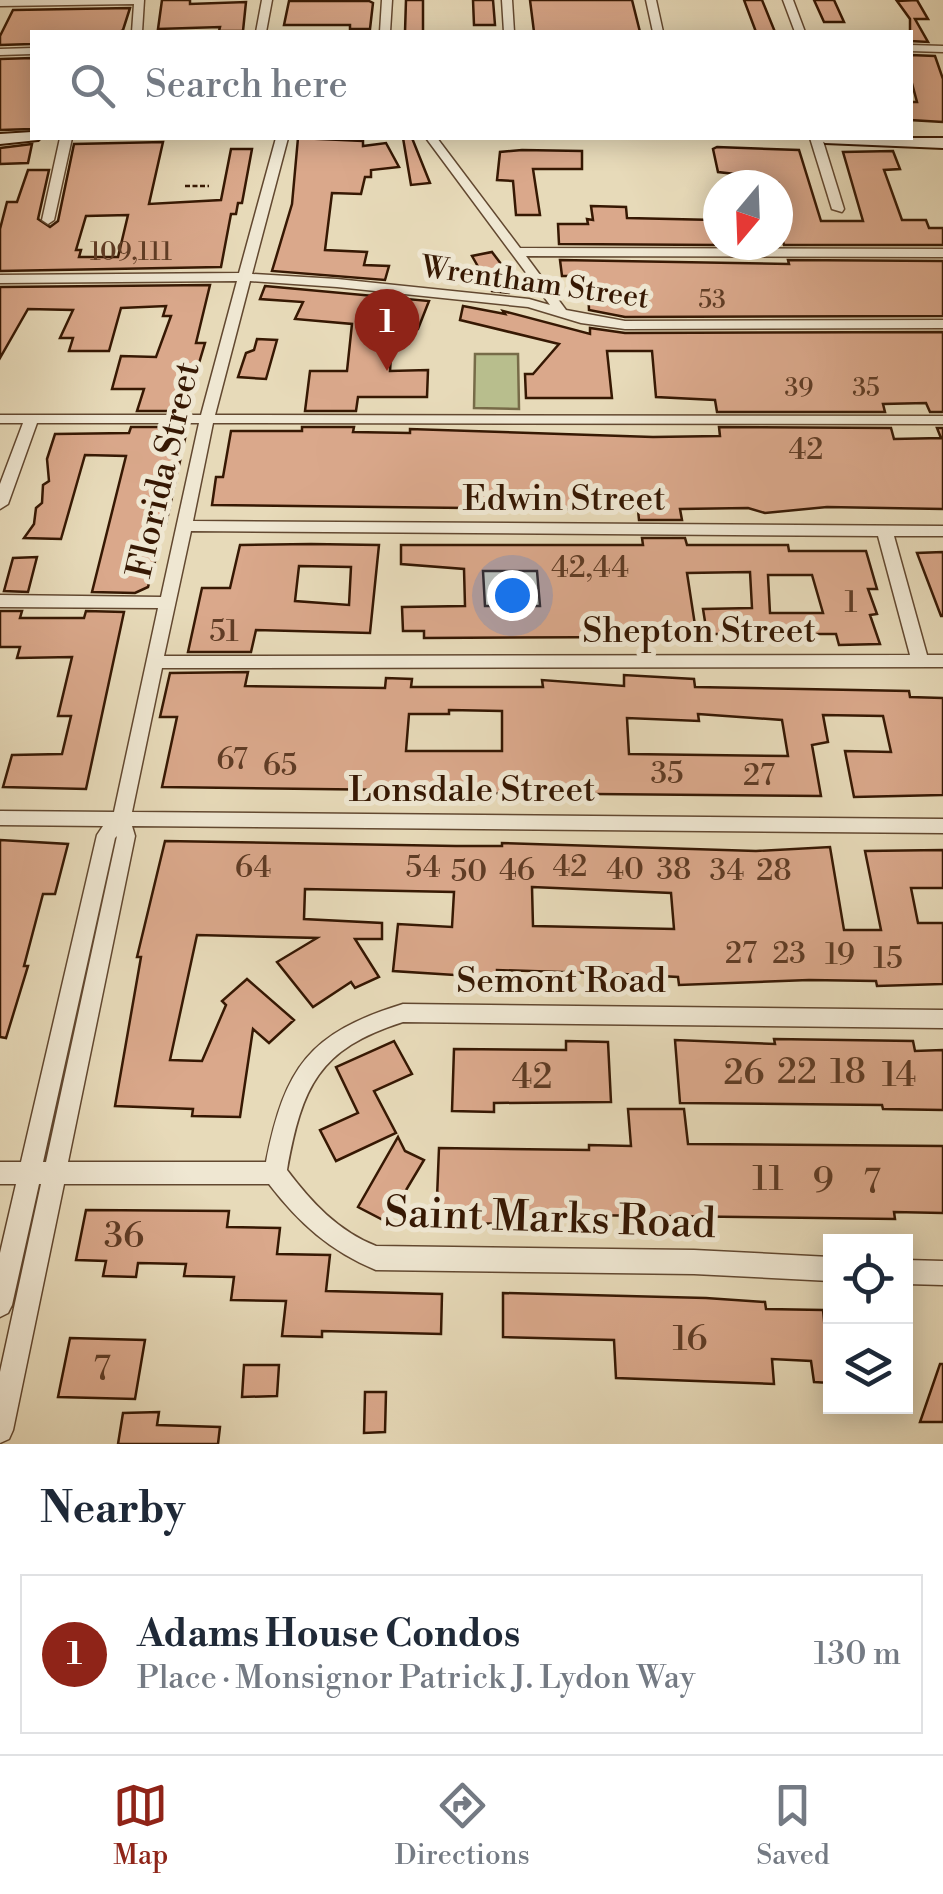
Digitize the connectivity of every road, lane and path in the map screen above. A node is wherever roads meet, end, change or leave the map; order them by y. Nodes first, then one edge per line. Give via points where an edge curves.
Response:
1 (139, 0) edge
2 (267, 0) edge
3 (387, 0) edge
4 (507, 0) edge
5 (651, 0) edge
6 (788, 0) edge
7 (0, 3) edge
8 (137, 30) edge
9 (261, 30) edge
10 (384, 30) edge
11 (510, 30) edge
12 (658, 30) edge
13 (799, 30) edge
14 (913, 48) edge
15 (943, 49) edge
16 (30, 51) edge
17 (0, 52) edge
18 (30, 137) edge
19 (0, 139) edge
20 (66, 140) edge
21 (281, 140) edge
22 (434, 140) edge
23 (817, 140) edge
24 (872, 140) edge
25 (943, 143) edge
26 (185, 186) dead end
27 (209, 186) dead end
28 (838, 210) dead end
29 (48, 220) dead end
30 (518, 252) junction
31 (943, 253) edge
32 (244, 277) junction
33 (0, 279) edge
34 (560, 310) junction
35 (943, 324) edge
36 (207, 418) junction
37 (0, 419) edge
38 (32, 419) junction
39 (943, 420) edge
40 (0, 504) edge
41 (185, 526) junction
42 (943, 531) edge
43 (886, 532) junction
44 (0, 601) edge
45 (166, 603) junction
46 (920, 660) junction
47 (943, 661) edge
48 (154, 662) junction
49 (0, 818) edge
50 (120, 820) junction
51 (943, 826) edge
52 (943, 1019) edge
53 (0, 1173) edge
54 (30, 1173) junction
55 (54, 1173) junction
56 (275, 1173) junction
57 (823, 1268) edge
58 (913, 1272) edge
59 (943, 1274) edge
60 (0, 1306) edge
61 (0, 1430) edge

1 - 7 street
1 - 8 street
2 - 9 street
3 - 10 street
4 - 11 street
5 - 12 street
6 - 13 street
14 - 15 street
16 - 17 street
18 - 19 main road
20 - 29 street
21 - 32 street, Florida Street
22 - 30 street
23 - 28 street
24 - 25 main road
26 - 27 path
30 - 31 street
30 - 34 street
32 - 33 street, Wrentham Street
32 - 34 street, Wrentham Street
32 - 36 street, Florida Street
34 - 35 street, Wrentham Street via 624,325
36 - 38 street
36 - 39 street
36 - 41 street, Florida Street
37 - 38 street
38 - 40 street
41 - 43 street, Edwin Street
41 - 45 street, Florida Street
42 - 43 street, Edwin Street
43 - 46 street
44 - 45 street
45 - 48 street, Florida Street
46 - 47 street, Shepton Street
46 - 48 street, Shepton Street
48 - 50 street, Florida Street
49 - 50 street, Lonsdale Street
50 - 51 street, Lonsdale Street
50 - 54 street, Florida Street via 106,836
50 - 55 street, Florida Street via 126,836
52 - 56 street, Semont Road via 403,1013 374,1020 323,1049 300,1077
53 - 54 street
54 - 55 street
54 - 60 street, Florida Street
55 - 56 street
55 - 61 street, Florida Street
56 - 57 street, Saint Marks Road via 322,1229 376,1258
58 - 59 street

